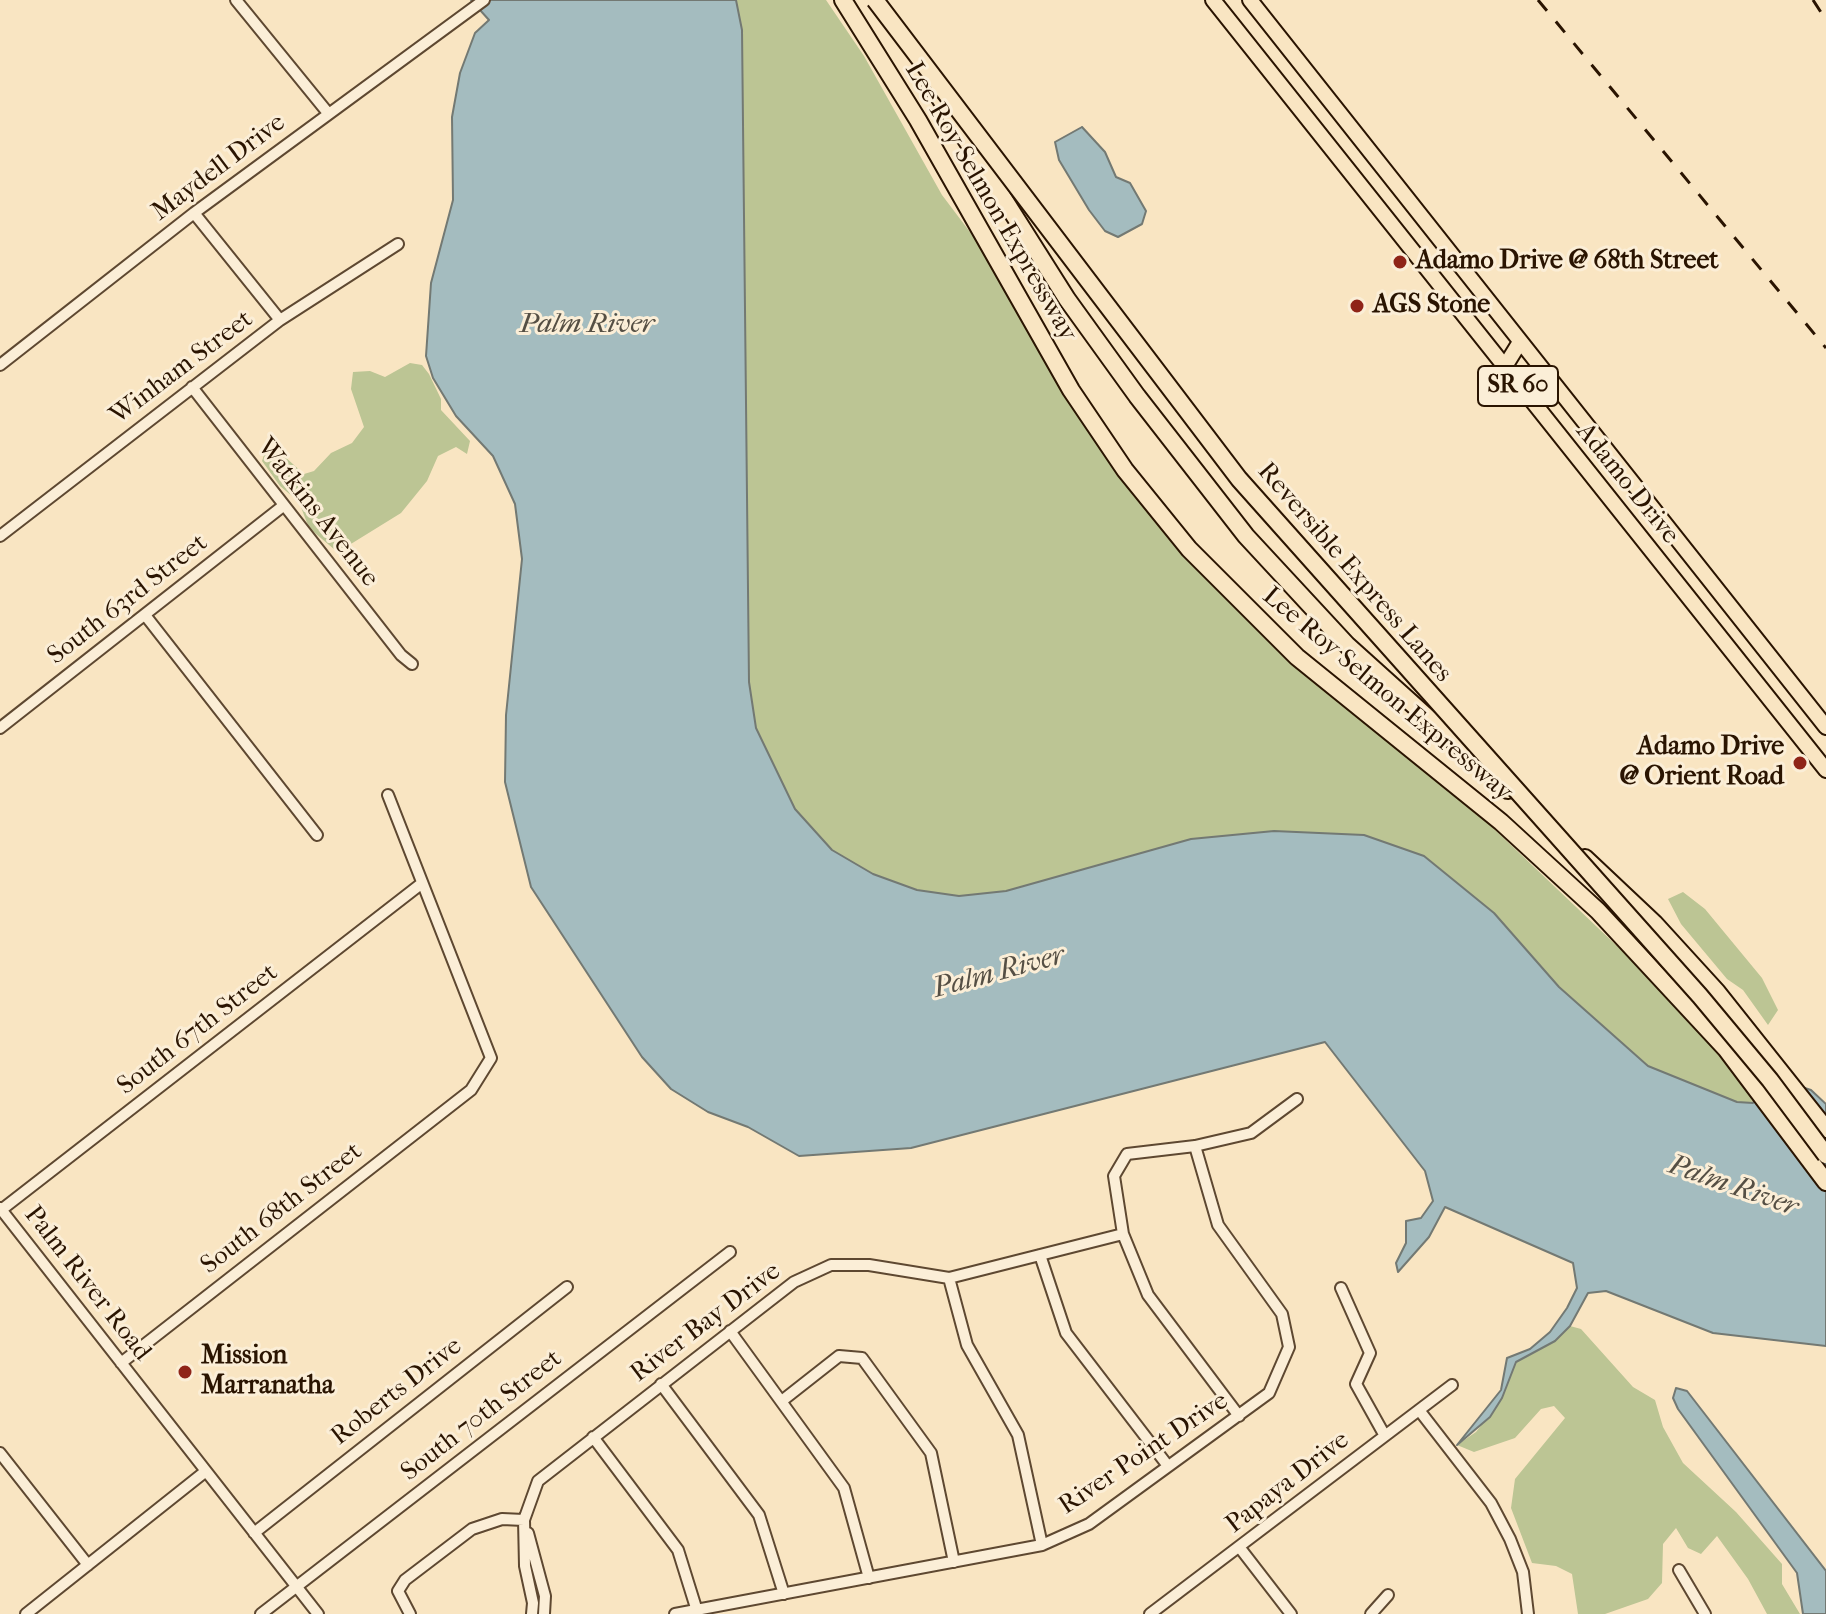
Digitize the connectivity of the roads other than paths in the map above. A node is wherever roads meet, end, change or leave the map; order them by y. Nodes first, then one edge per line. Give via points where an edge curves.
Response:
1 (236, 0) edge
2 (484, 0) edge
3 (843, 0) edge
4 (876, 0) edge
5 (1213, 0) edge
6 (1250, 0) edge
7 (1334, 107) junction
8 (328, 113) junction
9 (1312, 124) junction
10 (194, 213) junction
11 (398, 244) dead end
12 (280, 320) junction
13 (1520, 342) junction
14 (0, 365) edge
15 (1504, 368) junction
16 (192, 387) junction
17 (283, 506) junction
18 (0, 536) edge
19 (1727, 603) junction
20 (145, 615) junction
21 (1705, 621) junction
22 (412, 664) dead end
23 (1825, 724) edge
24 (0, 728) edge
25 (1826, 770) edge
26 (388, 795) dead end
27 (317, 835) dead end
28 (421, 884) junction
29 (1297, 1099) dead end
30 (1826, 1129) edge
31 (1195, 1146) junction
32 (1826, 1155) edge
33 (1826, 1182) edge
34 (1, 1209) edge
35 (1123, 1234) junction
36 (730, 1252) dead end
37 (1040, 1255) junction
38 (949, 1278) junction
39 (567, 1287) dead end
40 (1341, 1288) dead end
41 (730, 1331) junction
42 (121, 1363) junction
43 (661, 1384) junction
44 (1452, 1385) dead end
45 (783, 1400) junction
46 (1419, 1410) junction
47 (1239, 1416) junction
48 (1385, 1436) junction
49 (593, 1437) junction
50 (0, 1453) edge
51 (1168, 1466) junction
52 (206, 1471) junction
53 (524, 1520) junction
54 (254, 1533) junction
55 (1042, 1545) junction
56 (1240, 1548) junction
57 (954, 1562) junction
58 (88, 1565) junction
59 (1679, 1570) dead end
60 (869, 1578) junction
61 (297, 1587) junction
62 (784, 1594) junction
63 (1388, 1595) dead end
64 (697, 1611) junction
65 (26, 1614) edge
66 (261, 1614) edge
67 (318, 1614) edge
68 (410, 1614) edge
69 (532, 1614) edge
70 (544, 1614) edge
71 (675, 1614) edge
72 (1150, 1614) edge
73 (1291, 1614) edge
74 (1371, 1614) edge
75 (1528, 1614) edge
76 (1705, 1614) edge

1 - 8 street
2 - 8 street, Maydell Drive
3 - 33 highway, Lee Roy Selmon Expressway via 918,120 1071,390 1115,457 1189,549 1306,666 1501,822 1598,911 1692,1010
4 - 30 highway, Lee Roy Selmon Expressway via 1067,299 1246,536 1370,667 1654,923
4 - 32 highway, Reversible Express Lanes, bridge via 1231,469 1700,996
5 - 9 main road, Adamo Drive / SR 60
6 - 7 main road, Adamo Drive / SR 60
7 - 9 main road
7 - 13 main road, Adamo Drive / SR 60
8 - 10 street, Maydell Drive
9 - 15 main road, Adamo Drive / SR 60
10 - 12 street
10 - 14 street, Maydell Drive
11 - 12 street, Winham Street
12 - 16 street, Winham Street
13 - 15 main road
13 - 19 main road, Adamo Drive / SR 60
15 - 21 main road, Adamo Drive / SR 60
16 - 17 street, Watkins Avenue
16 - 18 street, Winham Street
17 - 20 street, South 63rd Street
17 - 22 street, Watkins Avenue
19 - 21 main road
19 - 23 main road, Adamo Drive / SR 60
20 - 24 street, South 63rd Street
20 - 27 street
21 - 25 main road, Adamo Drive / SR 60
26 - 28 street
28 - 34 street, South 67th Street
28 - 42 street, South 68th Street via 491,1058 471,1090
29 - 31 street via 1251,1133
31 - 35 street via 1127,1154 1114,1176
31 - 47 street, River Point Drive via 1218,1225 1282,1314 1289,1347 1269,1393
34 - 42 street, Palm River Road
35 - 37 street, River Bay Drive
35 - 47 street via 1148,1295
36 - 61 street, South 70th Street
37 - 38 street, River Bay Drive
37 - 51 street via 1066,1333
38 - 41 street, River Bay Drive via 869,1265 831,1265 794,1282
38 - 55 street via 967,1345 1018,1435
39 - 54 street, Roberts Drive
40 - 48 street via 1370,1353 1356,1384
41 - 43 street, River Bay Drive
41 - 45 street
42 - 52 street, Palm River Road
43 - 49 street, River Bay Drive
43 - 62 street via 759,1515
44 - 46 street, Papaya Drive
45 - 57 street via 839,1356 862,1358 931,1453
45 - 60 street via 844,1488
46 - 48 street, Papaya Drive
46 - 75 street via 1504,1527 1523,1572
47 - 51 street, River Point Drive
48 - 56 street, Papaya Drive
49 - 53 street, River Bay Drive via 538,1481
49 - 64 street via 678,1550
50 - 58 street
51 - 55 street, River Point Drive via 1089,1524
52 - 54 street, Palm River Road
52 - 58 street
53 - 68 street via 502,1519 472,1529 405,1580 398,1591
53 - 69 street, River Bay Drive
53 - 70 street via 545,1596
54 - 61 street, Palm River Road
55 - 57 street, River Point Drive
56 - 72 street, Papaya Drive
56 - 73 street
57 - 60 street, River Point Drive
58 - 65 street
59 - 76 street
60 - 62 street, River Point Drive
61 - 66 street, South 70th Street
61 - 67 street, Palm River Road
62 - 64 street, River Point Drive
63 - 74 street
64 - 71 street, River Point Drive

